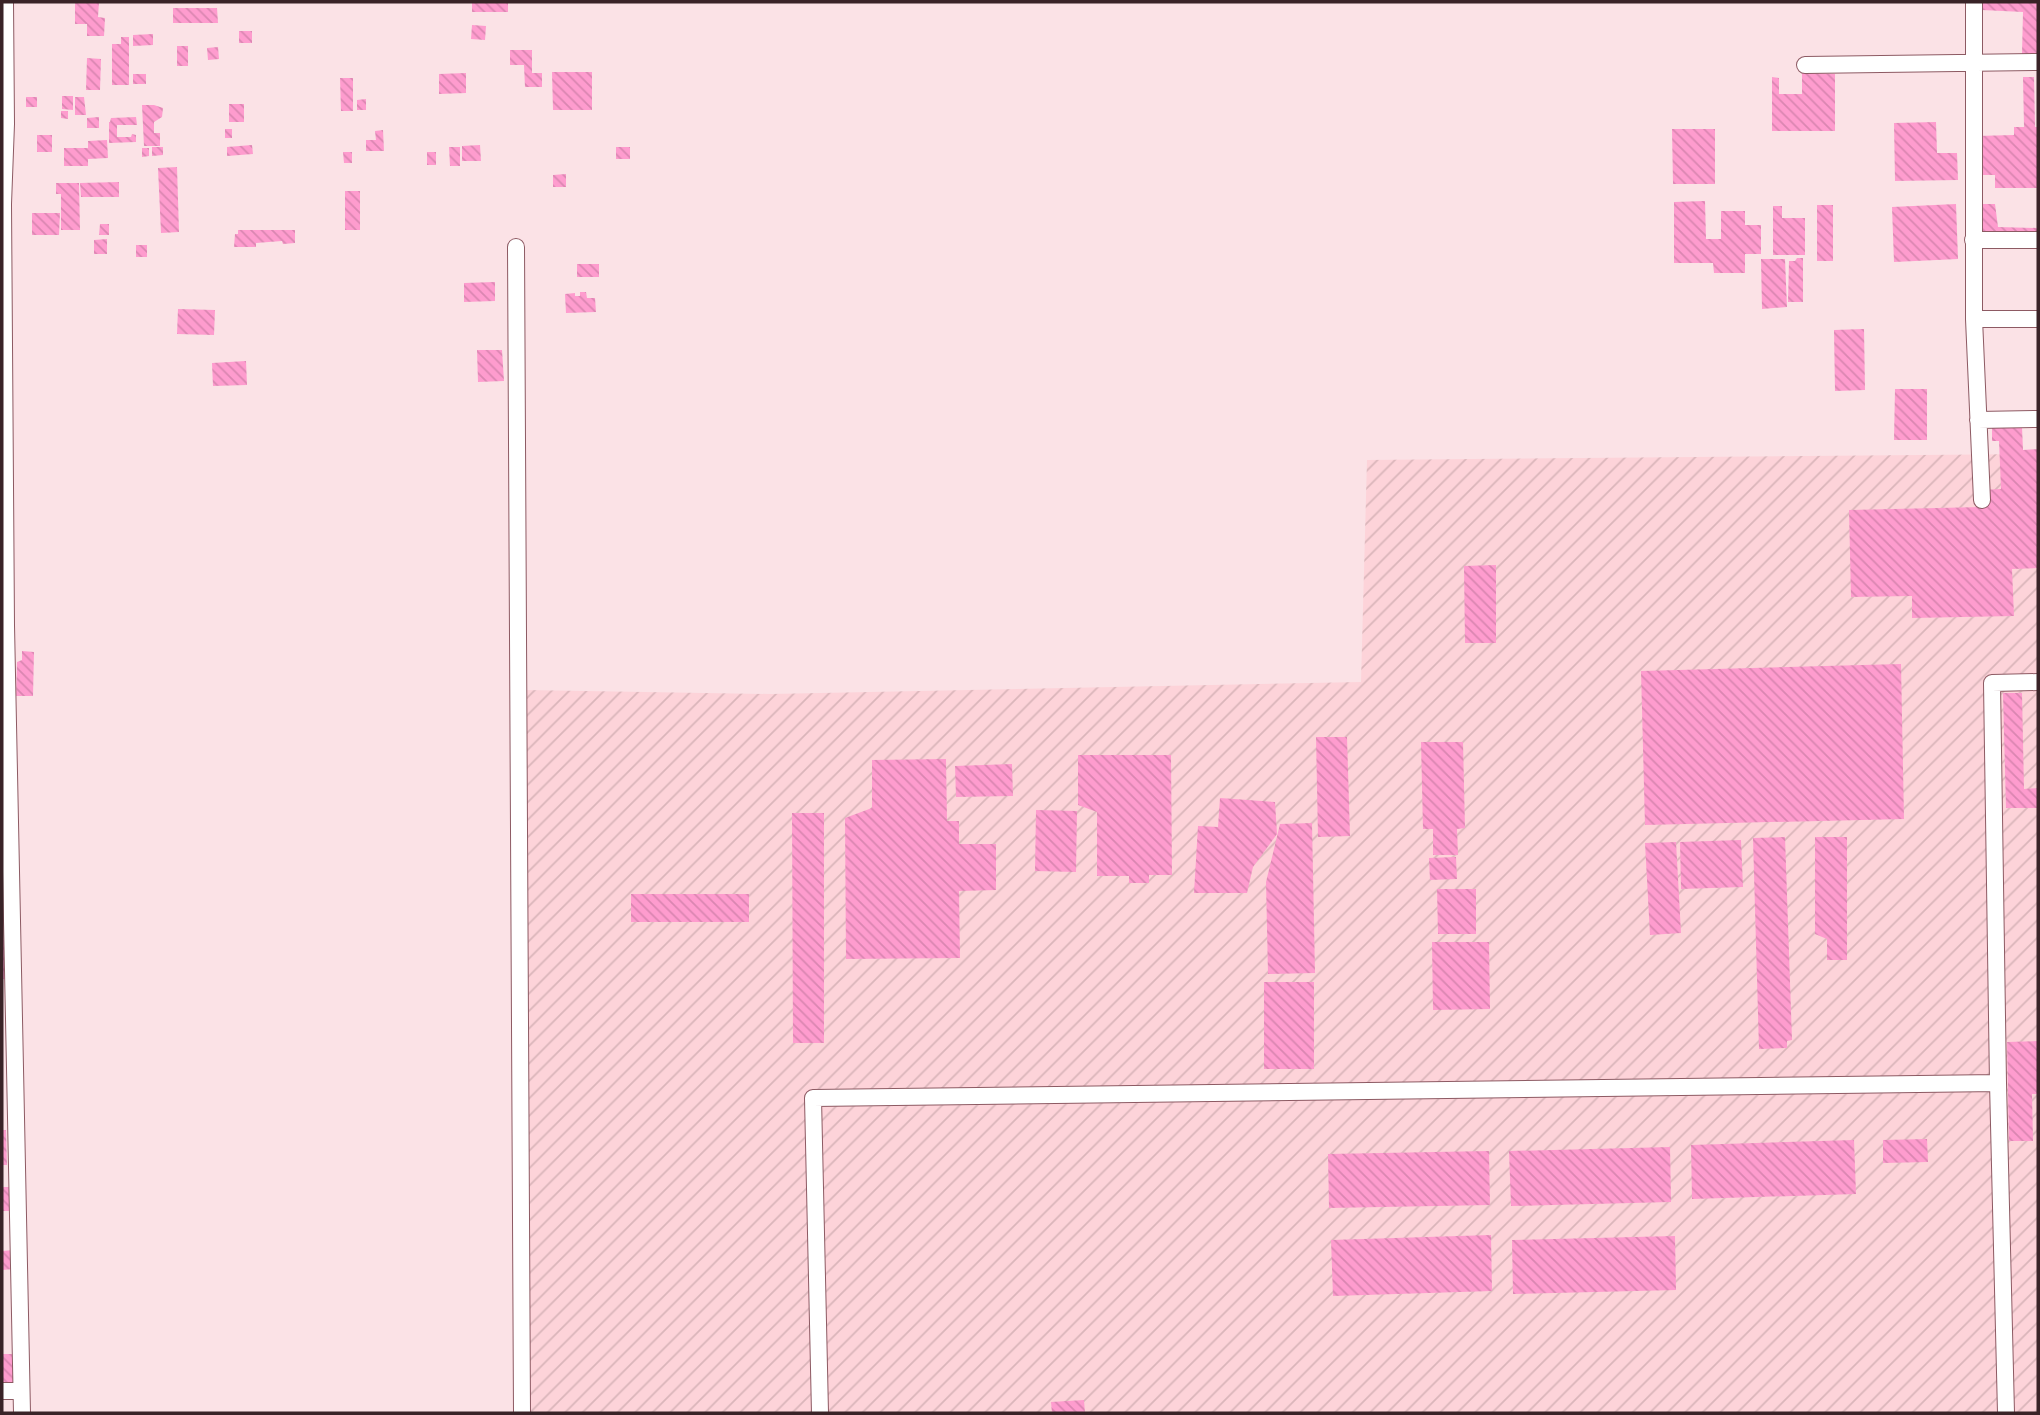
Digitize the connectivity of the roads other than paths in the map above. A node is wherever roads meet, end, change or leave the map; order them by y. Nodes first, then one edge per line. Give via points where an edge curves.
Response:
1 (5, 2) edge
2 (1974, 2) edge
3 (4, 33) edge
4 (1973, 62) junction
5 (2038, 62) edge
6 (1805, 65) dead end
7 (4, 124) edge
8 (3, 204) edge
9 (1973, 240) junction
10 (2038, 240) edge
11 (516, 247) dead end
12 (3, 305) edge
13 (1974, 319) junction
14 (2038, 319) edge
15 (2038, 419) edge
16 (1978, 420) junction
17 (1982, 500) dead end
18 (4, 625) edge
19 (2038, 682) edge
20 (5, 723) edge
21 (6, 805) edge
22 (7, 982) edge
23 (8, 1009) edge
24 (8, 1048) edge
25 (1998, 1083) junction
26 (10, 1246) edge
27 (2, 1391) edge
28 (21, 1391) junction
29 (22, 1413) edge
30 (522, 1413) edge
31 (820, 1413) edge
32 (2006, 1413) edge

1 - 3 street
2 - 4 street
3 - 7 street
4 - 5 street
4 - 6 street
4 - 9 street
7 - 8 street
8 - 12 street
9 - 10 street
9 - 13 street
11 - 30 street
12 - 18 street
13 - 14 street
13 - 16 street
15 - 16 street
16 - 17 street
18 - 20 street
19 - 25 street via 1992,683
20 - 21 street
21 - 22 street
22 - 23 street
23 - 24 street
24 - 26 street
25 - 31 street via 813,1098
25 - 32 street
26 - 28 street
27 - 28 street
28 - 29 street

